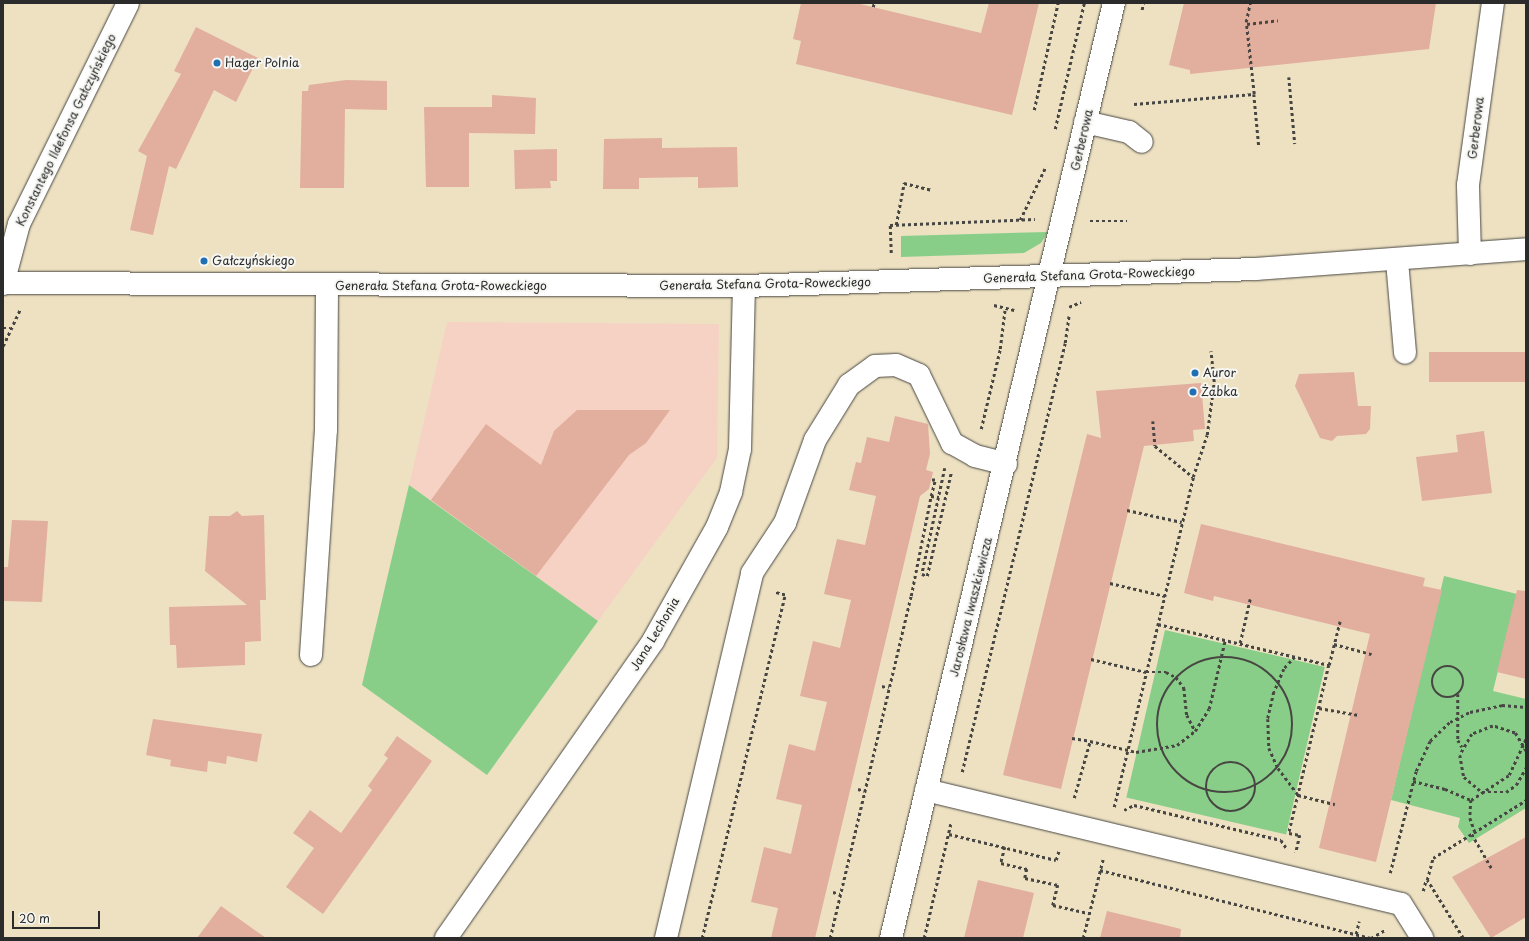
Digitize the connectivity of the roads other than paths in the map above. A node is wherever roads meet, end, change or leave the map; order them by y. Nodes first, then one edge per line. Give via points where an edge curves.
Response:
1 (128, 3) edge
2 (1114, 3) edge
3 (1493, 3) edge
4 (1086, 122) junction
5 (1142, 142) dead end
6 (1526, 249) edge
7 (1470, 254) junction
8 (1396, 261) junction
9 (1050, 276) junction
10 (3, 283) edge
11 (327, 285) junction
12 (744, 286) junction
13 (1405, 353) dead end
14 (1006, 464) junction
15 (311, 655) dead end
16 (926, 790) junction
17 (446, 938) edge
18 (666, 938) edge
19 (891, 938) edge
20 (1422, 938) edge

1 - 10 street, Konstantego Ildefonsa Gałczyńskiego via 18,224
2 - 4 street, Gerberowa
3 - 7 street, Gerberowa via 1468,185
4 - 5 street via 1129,132
4 - 9 street, Gerberowa
6 - 7 street, Generała Stefana Grota-Roweckiego
7 - 8 street, Generała Stefana Grota-Roweckiego
8 - 9 street, Generała Stefana Grota-Roweckiego
8 - 13 street
9 - 12 street, Generała Stefana Grota-Roweckiego
9 - 14 street, Jarosława Iwaszkiewicza
10 - 11 street, Generała Stefana Grota-Roweckiego
11 - 12 street, Generała Stefana Grota-Roweckiego
11 - 15 street via 326,430
12 - 17 street, Jana Lechonia via 740,450 731,492 717,527 653,641
14 - 16 street, Jarosława Iwaszkiewicza
14 - 18 street via 975,456 952,443 919,375 896,365 876,366 849,385 815,440 785,523 752,573
16 - 19 street, Jarosława Iwaszkiewicza
16 - 20 street via 956,795 1400,904

